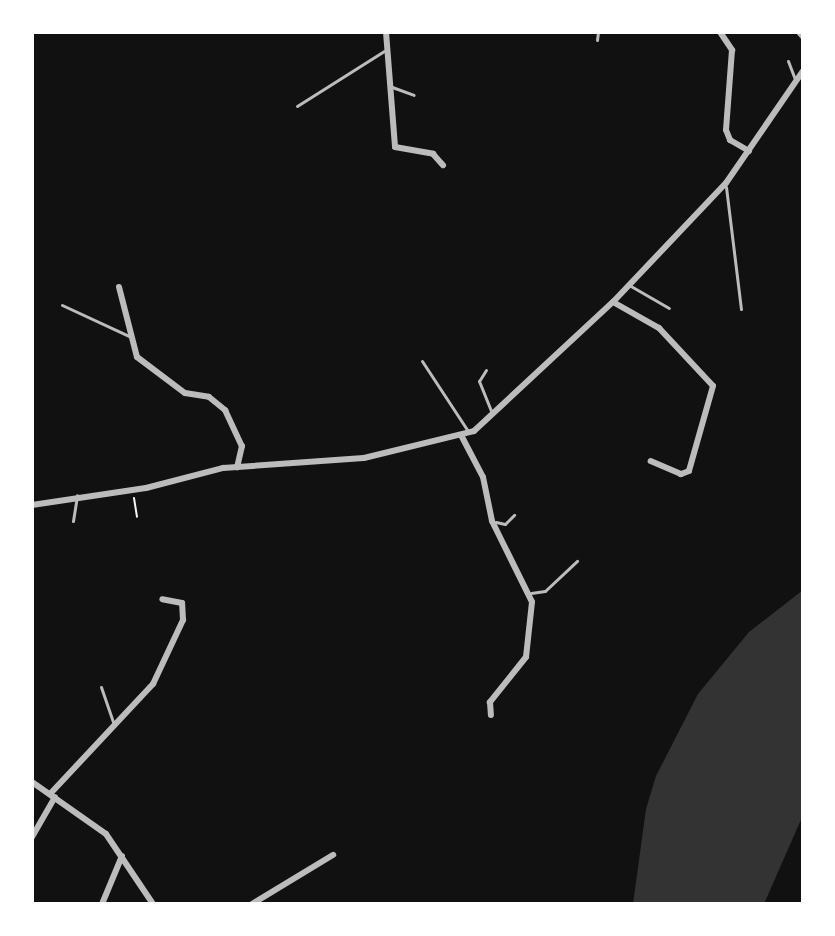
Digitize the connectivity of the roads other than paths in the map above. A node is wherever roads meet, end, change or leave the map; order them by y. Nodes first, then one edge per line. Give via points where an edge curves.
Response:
1 (386, 32) edge
2 (598, 32) edge
3 (797, 32) edge
4 (721, 33) edge
5 (803, 39) edge
6 (597, 40) dead end
7 (384, 51) junction
8 (788, 61) dead end
9 (803, 71) edge
10 (796, 82) junction
11 (392, 87) junction
12 (414, 95) dead end
13 (297, 106) dead end
14 (749, 151) junction
15 (443, 165) dead end
16 (726, 183) junction
17 (629, 285) junction
18 (119, 287) dead end
19 (613, 302) junction
20 (62, 305) dead end
21 (669, 308) dead end
22 (741, 309) dead end
23 (133, 338) junction
24 (422, 361) dead end
25 (486, 370) dead end
26 (492, 414) junction
27 (465, 434) junction
28 (651, 461) dead end
29 (237, 467) junction
30 (77, 495) junction
31 (32, 505) edge
32 (514, 515) dead end
33 (73, 521) dead end
34 (492, 521) junction
35 (577, 561) dead end
36 (531, 593) junction
37 (162, 599) dead end
38 (101, 687) dead end
39 (491, 715) dead end
40 (114, 724) junction
41 (32, 782) edge
42 (52, 796) junction
43 (32, 837) edge
44 (333, 855) dead end
45 (122, 856) junction
46 (102, 904) edge
47 (153, 904) edge
48 (252, 904) edge

1 - 7 street
2 - 6 lane
3 - 5 lane
4 - 14 street via 732,50 726,130 730,140
7 - 11 street
7 - 13 lane
8 - 10 lane
9 - 10 street
10 - 14 street
11 - 12 lane
11 - 15 street via 395,147 433,154
14 - 16 street
16 - 17 street
16 - 22 lane
17 - 19 street
17 - 21 lane
18 - 23 street
19 - 26 street
19 - 28 street via 659,328 713,386 689,471 681,474
20 - 23 lane
23 - 29 street via 142,362 185,393 209,397 230,417 242,446
24 - 27 lane
25 - 26 lane via 479,381
26 - 27 street
27 - 29 street via 346,461
27 - 34 street via 483,477
29 - 30 street
30 - 31 street
30 - 33 lane
32 - 34 lane via 505,524
34 - 36 street
35 - 36 lane via 545,591
36 - 39 street via 526,657 490,702
37 - 40 street via 183,605 175,643 153,684
38 - 40 lane
40 - 42 street
41 - 42 street
42 - 43 street
42 - 45 street via 106,834
44 - 48 street
45 - 46 street
45 - 47 street

